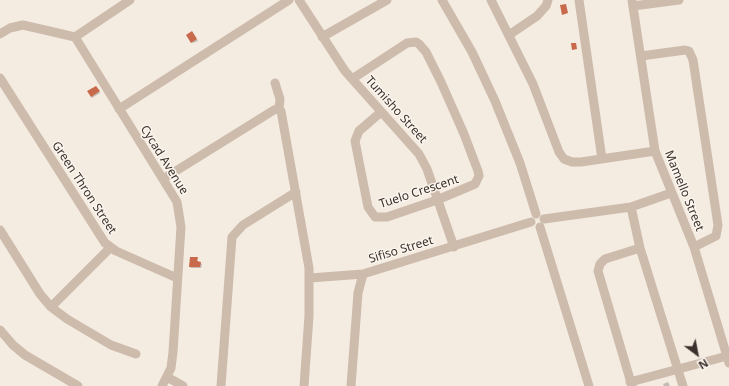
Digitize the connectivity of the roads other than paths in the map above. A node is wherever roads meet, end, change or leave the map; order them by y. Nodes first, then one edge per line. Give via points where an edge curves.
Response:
1 (130, 0) edge
2 (289, 0) edge
3 (299, 0) edge
4 (387, 0) edge
5 (442, 0) edge
6 (491, 0) edge
7 (548, 0) edge
8 (579, 0) edge
9 (679, 0) edge
10 (633, 3) edge
11 (0, 34) edge
12 (510, 35) junction
13 (75, 37) junction
14 (322, 37) junction
15 (641, 56) junction
16 (0, 78) edge
17 (352, 79) junction
18 (275, 83) dead end
19 (119, 109) junction
20 (281, 111) junction
21 (381, 112) junction
22 (655, 151) junction
23 (602, 159) junction
24 (163, 178) junction
25 (296, 192) junction
26 (671, 193) junction
27 (437, 200) junction
28 (631, 207) junction
29 (540, 220) junction
30 (0, 230) edge
31 (454, 247) junction
32 (694, 247) junction
33 (110, 248) junction
34 (640, 248) junction
35 (363, 274) junction
36 (177, 278) junction
37 (310, 278) junction
38 (51, 307) junction
39 (0, 330) edge
40 (136, 354) dead end
41 (728, 359) edge
42 (678, 369) junction
43 (167, 377) junction
44 (631, 384) edge
45 (78, 386) edge
46 (162, 386) edge
47 (183, 386) edge
48 (221, 386) edge
49 (304, 386) edge
50 (351, 386) edge
51 (589, 386) edge
52 (683, 386) edge

1 - 13 street
2 - 19 street
3 - 14 street, Tumisho Street
4 - 14 street
5 - 29 street via 472,52 495,101
6 - 12 street
7 - 12 street via 537,16
8 - 23 street
9 - 10 street
10 - 15 street, Mamello Street
11 - 13 street via 23,25
12 - 23 street via 562,156 576,163
13 - 19 street, Cycad Avenue
14 - 17 street, Tumisho Street
15 - 22 street, Mamello Street
15 - 32 street via 685,50 693,60 718,225 716,236
16 - 33 street, Green Thron Street
17 - 21 street, Tumisho Street
17 - 27 street, Tuelo Crescent via 407,43 416,42 426,52 464,134 479,176 472,187
18 - 20 street
19 - 24 street, Cycad Avenue
20 - 24 street via 274,110
20 - 25 street
21 - 27 street, Tumisho Street via 419,154
21 - 27 street, Tuelo Crescent via 359,131 355,140 370,211 375,217 381,218
22 - 23 street
22 - 26 street, Mamello Street
24 - 36 street, Cycad Avenue via 175,198 180,213
25 - 37 street
25 - 48 street via 243,225 232,237
26 - 28 street
26 - 32 street, Mamello Street
27 - 31 street, Tumisho Street
28 - 29 street
28 - 34 street
29 - 31 street, Sifiso Street via 532,216 531,222
29 - 51 street
30 - 38 street
31 - 35 street, Sifiso Street
32 - 41 street, Mamello Street
33 - 36 street, Green Thron Street
33 - 38 street
34 - 42 street
34 - 44 street via 605,259 598,271
35 - 37 street
35 - 50 street, Sifiso Street via 358,293
36 - 43 street, Cycad Avenue via 173,352
37 - 49 street
38 - 40 street via 111,345
39 - 45 street via 25,355
41 - 42 street
42 - 44 street
42 - 52 street
43 - 46 street, Cycad Avenue
43 - 47 street

